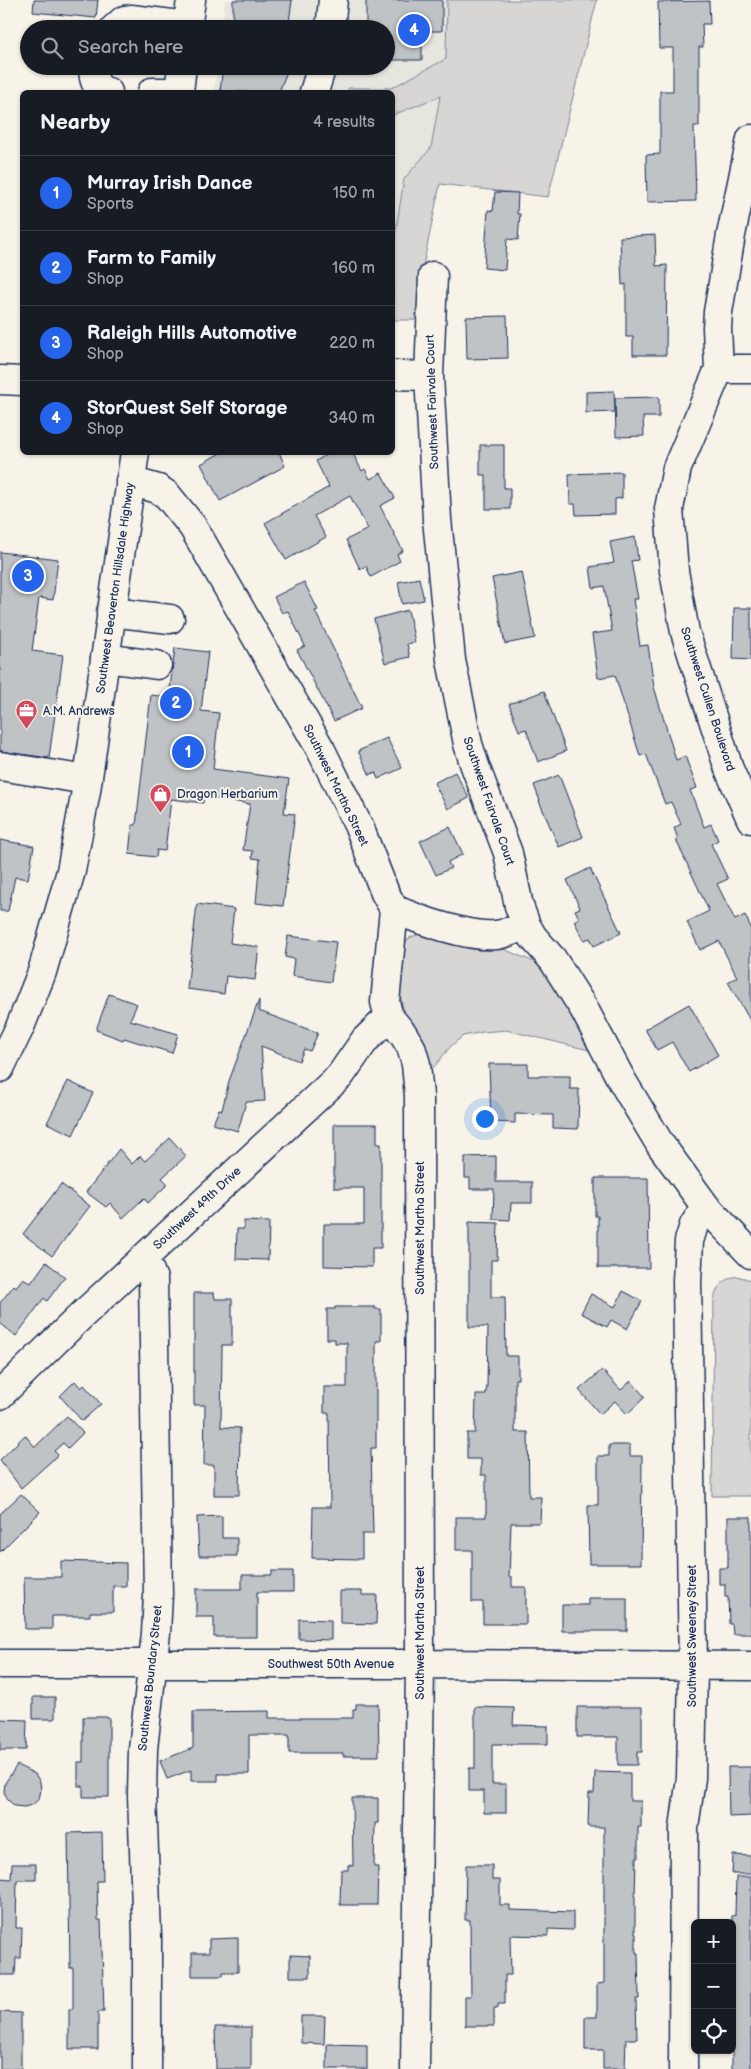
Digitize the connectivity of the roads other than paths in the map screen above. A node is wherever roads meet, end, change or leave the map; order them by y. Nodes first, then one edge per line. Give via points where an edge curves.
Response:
1 (333, 0) edge
2 (189, 18) edge
3 (124, 20) edge
4 (331, 20) edge
5 (94, 75) edge
6 (181, 75) edge
7 (319, 75) edge
8 (103, 90) edge
9 (179, 90) edge
10 (315, 90) edge
11 (751, 139) edge
12 (433, 276) dead end
13 (719, 369) junction
14 (751, 369) edge
15 (395, 375) edge
16 (429, 376) junction
17 (0, 380) edge
18 (20, 381) edge
19 (134, 455) edge
20 (130, 481) junction
21 (111, 612) junction
22 (170, 619) dead end
23 (105, 658) junction
24 (157, 665) dead end
25 (0, 766) edge
26 (87, 780) junction
27 (751, 819) edge
28 (394, 909) junction
29 (526, 925) junction
30 (389, 1017) junction
31 (0, 1068) edge
32 (706, 1207) junction
33 (751, 1254) edge
34 (142, 1260) junction
35 (0, 1395) edge
36 (0, 1664) edge
37 (153, 1664) junction
38 (420, 1664) junction
39 (693, 1666) junction
40 (751, 1666) edge
41 (147, 2069) edge
42 (415, 2069) edge
43 (683, 2069) edge

1 - 4 street
2 - 3 street
5 - 8 street via 95,83
6 - 9 street
7 - 10 street
11 - 13 street, Southwest Cullen Boulevard via 718,312
12 - 16 street, Southwest Fairvale Court
13 - 14 street
13 - 27 street, Southwest Cullen Boulevard via 677,468 670,525 685,632 729,769
15 - 16 street
16 - 29 street, Southwest Fairvale Court via 437,519 454,678 475,766 508,853
17 - 18 street
19 - 20 street, Southwest Beaverton Hillsdale Highway
20 - 21 street, Southwest Beaverton Hillsdale Highway
20 - 28 street, Southwest Martha Street via 167,495 193,527 321,750
21 - 22 street
21 - 23 street, Southwest Beaverton Hillsdale Highway
23 - 24 street
23 - 26 street, Southwest Beaverton Hillsdale Highway
25 - 26 street
26 - 31 street, Southwest Beaverton Hillsdale Highway via 71,871 52,940 20,1027
28 - 29 street via 439,926 481,934 504,933
28 - 30 street via 385,1002
29 - 32 street, Southwest Fairvale Court via 584,1009 655,1136
30 - 34 street, Southwest 49th Drive via 364,1040 340,1076
30 - 38 street, Southwest Martha Street via 411,1047 419,1096
32 - 33 street, Southwest Fairvale Court
32 - 39 street, Southwest Sweeney Street via 694,1225 689,1241 687,1281
34 - 35 street, Southwest 49th Drive
34 - 37 street, Southwest Boundary Street via 149,1269 153,1287 158,1595
36 - 37 street, Southwest 50th Avenue
37 - 38 street, Southwest 50th Avenue
37 - 41 street, Southwest Boundary Street via 143,1749 142,1795
38 - 39 street, Southwest 50th Avenue
38 - 42 street, Southwest Martha Street
39 - 40 street, Southwest 50th Avenue
39 - 43 street, Southwest Sweeney Street via 691,1778 684,1828

